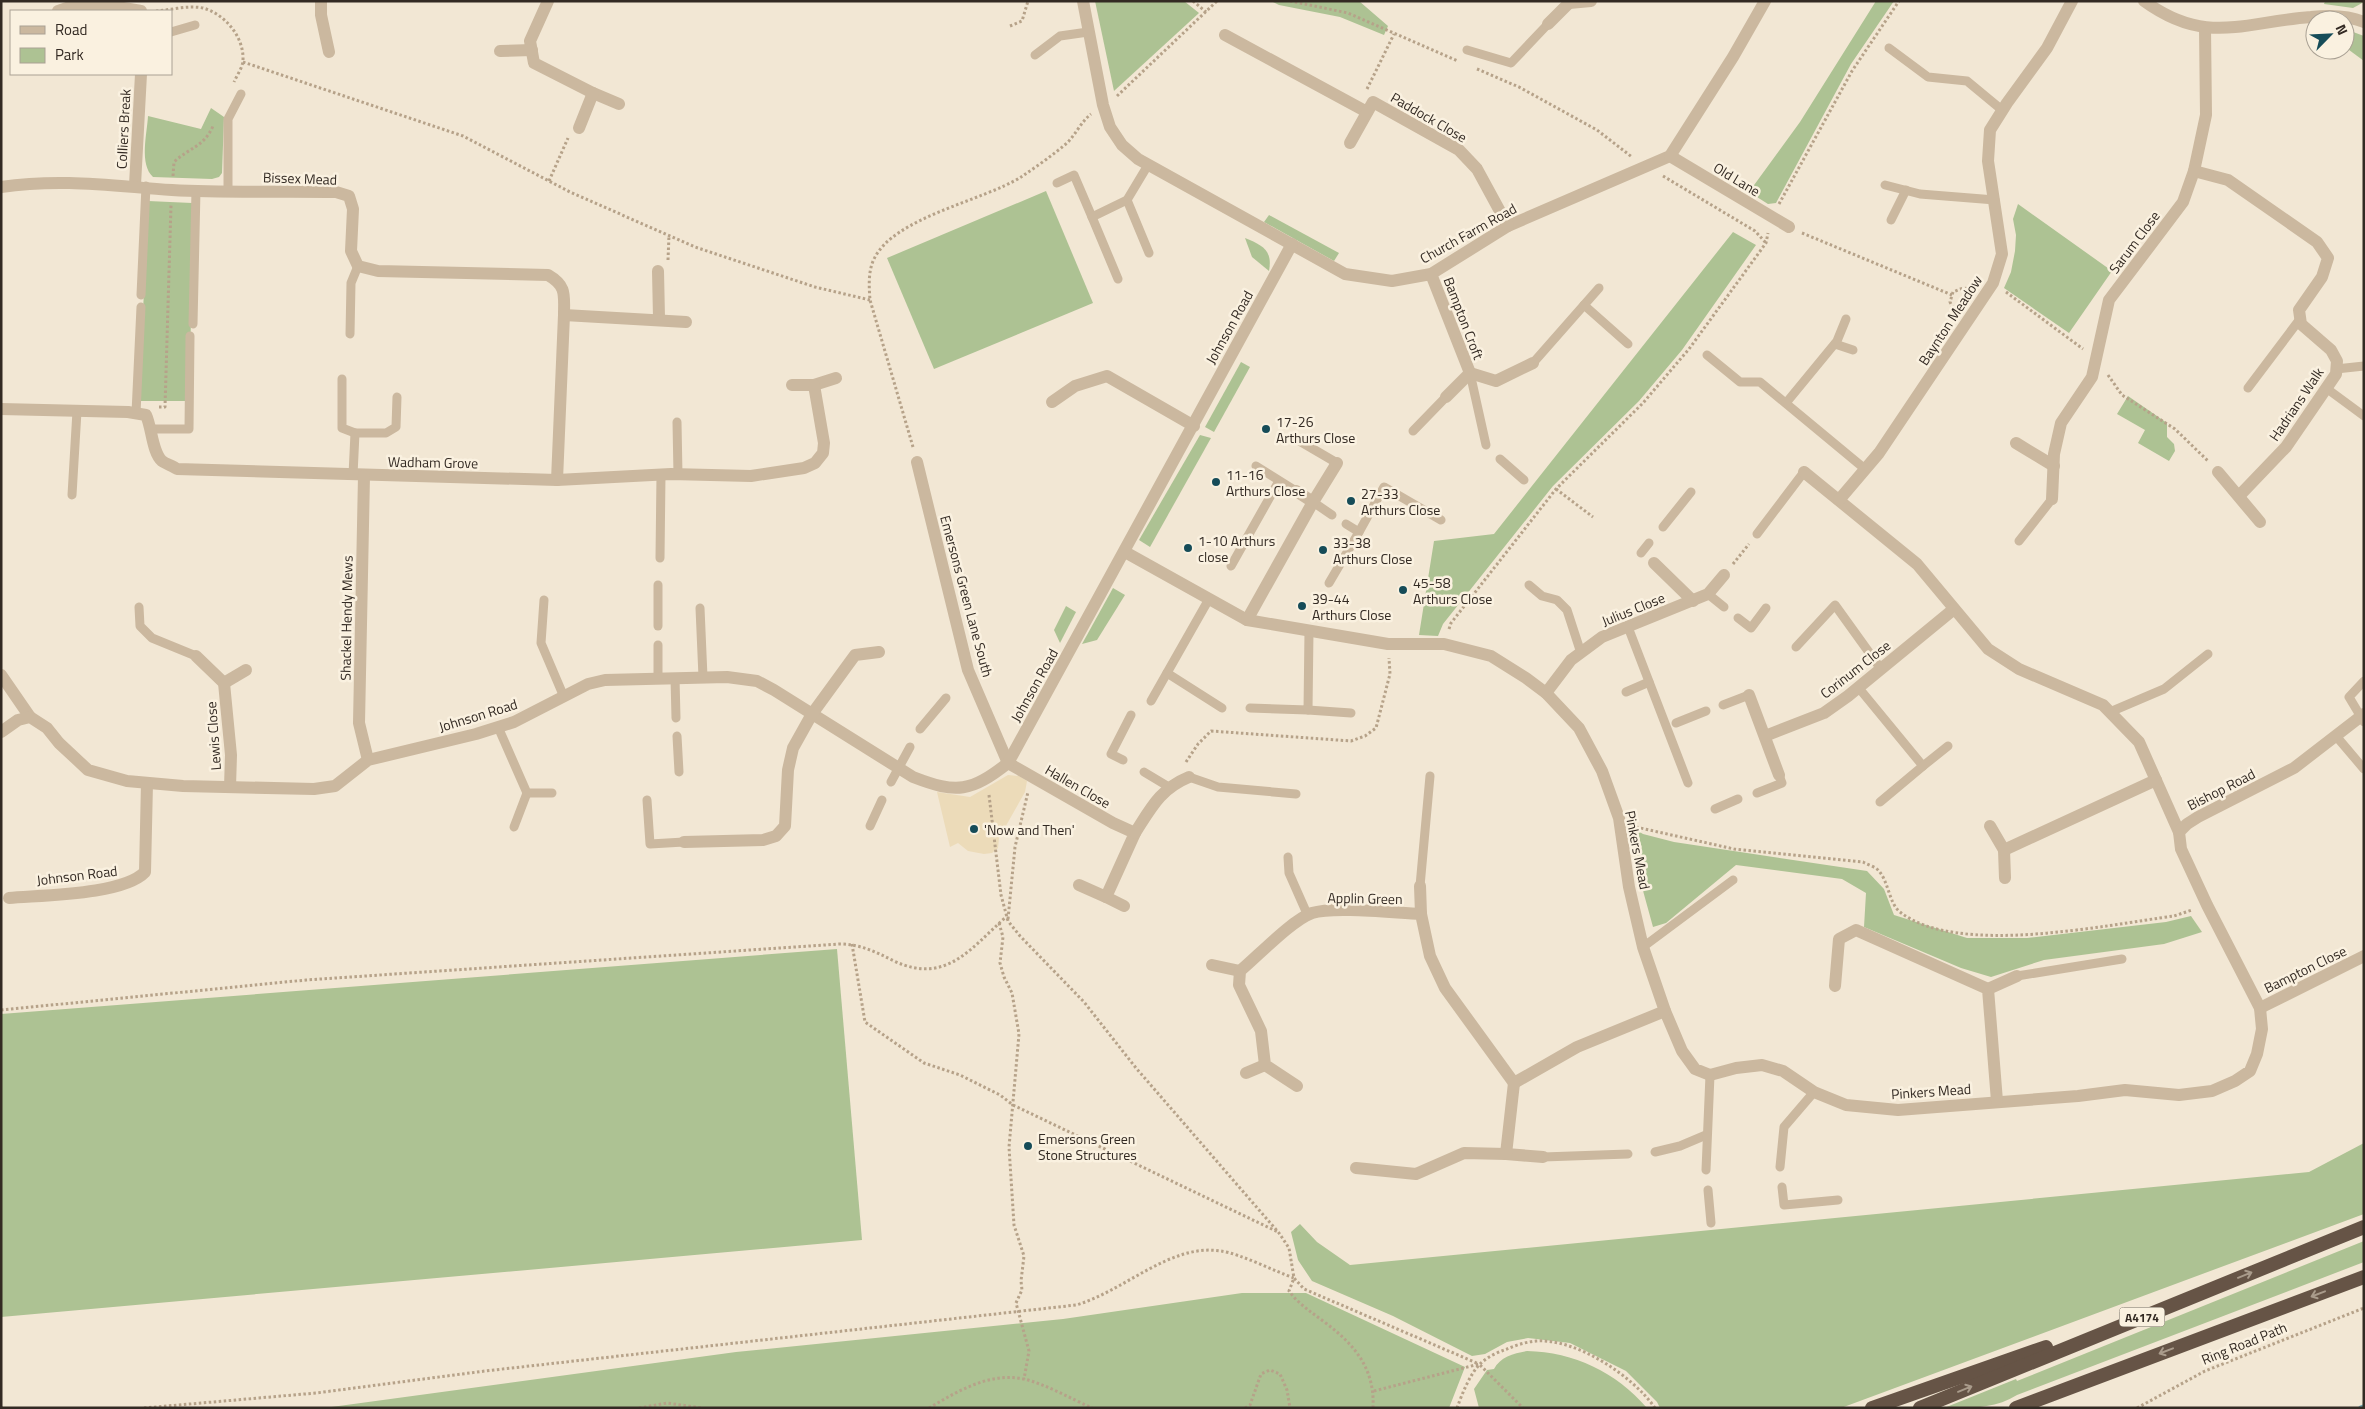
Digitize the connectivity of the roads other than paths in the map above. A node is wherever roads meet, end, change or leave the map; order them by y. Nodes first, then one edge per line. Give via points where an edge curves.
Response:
1 (321, 1) edge
2 (548, 1) edge
3 (1083, 1) edge
4 (1591, 1) edge
5 (2072, 1) edge
6 (2144, 1) edge
7 (1569, 2) edge
8 (1761, 3) edge
9 (60, 10) edge
10 (136, 10) edge
11 (2363, 20) edge
12 (1548, 24) joint
13 (195, 25) dead end
14 (2205, 28) junction
15 (172, 32) edge
16 (1088, 32) junction
17 (1225, 34) dead end
18 (1889, 48) dead end
19 (532, 50) junction
20 (1467, 50) dead end
21 (500, 51) dead end
22 (329, 52) dead end
23 (1036, 55) dead end
24 (140, 75) edge
25 (593, 93) junction
26 (241, 94) dead end
27 (619, 104) dead end
28 (1362, 110) junction
29 (2002, 110) junction
30 (579, 128) road end
31 (1350, 143) dead end
32 (1670, 156) junction
33 (1148, 165) junction
34 (2194, 171) junction
35 (1057, 183) dead end
36 (1885, 185) dead end
37 (140, 186) junction
38 (1, 187) edge
39 (196, 190) junction
40 (228, 190) junction
41 (1906, 190) junction
42 (1127, 200) junction
43 (1994, 200) junction
44 (1092, 217) junction
45 (1891, 220) dead end
46 (1508, 226) junction
47 (1789, 228) road end
48 (1292, 244) junction
49 (1149, 253) dead end
50 (358, 266) junction
51 (658, 272) dead end
52 (1431, 274) junction
53 (1118, 278) dead end
54 (1599, 288) dead end
55 (141, 295) dead end
56 (1584, 305) junction
57 (141, 307) dead end
58 (564, 315) junction
59 (659, 318) junction
60 (1846, 319) dead end
61 (2300, 319) junction
62 (686, 322) dead end
63 (193, 324) dead end
64 (350, 334) dead end
65 (190, 336) dead end
66 (1628, 344) dead end
67 (1835, 344) junction
68 (1853, 350) dead end
69 (1707, 355) dead end
70 (1533, 364) joint
71 (2364, 366) edge
72 (2336, 369) junction
73 (1470, 373) junction
74 (836, 378) dead end
75 (342, 379) dead end
76 (792, 385) dead end
77 (814, 385) junction
78 (2248, 388) dead end
79 (2326, 388) junction
80 (1446, 397) joint
81 (397, 398) dead end
82 (1052, 402) dead end
83 (1786, 403) junction
84 (1, 409) edge
85 (77, 411) junction
86 (136, 413) junction
87 (2364, 416) edge
88 (677, 422) dead end
89 (1194, 426) junction
90 (152, 429) junction
91 (1412, 431) dead end
92 (355, 433) junction
93 (1296, 439) dead end
94 (2016, 443) dead end
95 (1486, 446) dead end
96 (1500, 459) dead end
97 (918, 462) road end
98 (1337, 464) joint
99 (1256, 466) dead end
100 (2054, 466) junction
101 (1866, 469) junction
102 (1804, 472) joint
103 (2218, 472) dead end
104 (678, 474) junction
105 (358, 475) junction
106 (661, 475) junction
107 (557, 480) junction
108 (1524, 480) dead end
109 (1279, 481) junction
110 (1296, 491) joint
111 (1690, 492) dead end
112 (72, 495) dead end
113 (2239, 496) junction
114 (2052, 498) joint
115 (1839, 500) junction
116 (1313, 502) junction
117 (1332, 515) dead end
118 (1441, 520) dead end
119 (2260, 522) dead end
120 (1346, 524) dead end
121 (1663, 527) dead end
122 (1359, 532) junction
123 (1757, 534) road end
124 (2019, 541) dead end
125 (1649, 543) dead end
126 (1125, 552) junction
127 (1640, 553) dead end
128 (660, 558) dead end
129 (1654, 563) dead end
130 (1231, 566) dead end
131 (1724, 575) road end
132 (1329, 583) dead end
133 (658, 585) dead end
134 (1529, 585) dead end
135 (1708, 594) junction
136 (1210, 599) junction
137 (544, 600) dead end
138 (1693, 601) junction
139 (139, 606) dead end
140 (1724, 607) dead end
141 (700, 608) dead end
142 (1766, 608) dead end
143 (1954, 609) junction
144 (1738, 618) dead end
145 (1247, 620) junction
146 (658, 626) dead end
147 (1628, 627) junction
148 (1309, 631) junction
149 (658, 646) dead end
150 (1796, 647) dead end
151 (879, 652) dead end
152 (1580, 653) junction
153 (2208, 654) dead end
154 (196, 656) joint
155 (1881, 669) junction
156 (246, 670) dead end
157 (1166, 673) junction
158 (1, 675) edge
159 (703, 677) junction
160 (675, 678) junction
161 (658, 679) junction
162 (2364, 681) edge
163 (1649, 682) junction
164 (224, 683) junction
165 (1858, 687) junction
166 (1626, 692) dead end
167 (1546, 693) junction
168 (1749, 695) joint
169 (564, 697) junction
170 (946, 698) dead end
171 (1151, 700) dead end
172 (1723, 704) dead end
173 (1222, 708) dead end
174 (1250, 708) dead end
175 (1308, 710) junction
176 (1706, 711) dead end
177 (2110, 712) junction
178 (1351, 713) dead end
179 (812, 714) junction
180 (1131, 715) dead end
181 (30, 717) junction
182 (676, 718) dead end
183 (2362, 718) edge
184 (1676, 723) dead end
185 (498, 727) junction
186 (920, 729) dead end
187 (1, 732) edge
188 (677, 736) dead end
189 (1764, 736) junction
190 (2336, 736) junction
191 (1948, 746) dead end
192 (910, 747) dead end
193 (368, 760) junction
194 (1124, 760) dead end
195 (1008, 763) junction
196 (1922, 766) junction
197 (899, 768) junction
198 (2364, 769) edge
199 (679, 772) dead end
200 (1144, 772) dead end
201 (1779, 775) joint
202 (1430, 776) dead end
203 (1189, 777) joint
204 (2156, 780) junction
205 (891, 782) dead end
206 (147, 783) junction
207 (1688, 783) dead end
208 (1171, 785) junction
209 (230, 787) junction
210 (1757, 792) dead end
211 (527, 793) junction
212 (552, 793) dead end
213 (1296, 794) dead end
214 (1738, 799) dead end
215 (647, 800) dead end
216 (882, 800) dead end
217 (1880, 802) dead end
218 (1715, 809) dead end
219 (870, 826) dead end
220 (1990, 826) dead end
221 (514, 827) dead end
222 (2179, 832) junction
223 (1135, 834) junction
224 (684, 842) joint
225 (2004, 850) junction
226 (1288, 857) dead end
227 (2005, 878) dead end
228 (1733, 880) dead end
229 (1080, 885) dead end
230 (1420, 886) joint
231 (1106, 897) junction
232 (9, 898) dead end
233 (1124, 906) dead end
234 (1421, 914) junction
235 (1308, 916) junction
236 (1644, 947) junction
237 (2364, 956) edge
238 (2122, 959) dead end
239 (1212, 965) dead end
240 (1240, 971) junction
241 (2017, 976) joint
242 (1835, 986) dead end
243 (1988, 989) junction
244 (2260, 1008) junction
245 (1665, 1011) junction
246 (1265, 1065) junction
247 (1246, 1073) dead end
248 (1710, 1075) junction
249 (1514, 1083) junction
250 (1297, 1086) dead end
251 (1814, 1092) junction
252 (1997, 1101) junction
253 (1706, 1134) junction
254 (1655, 1152) dead end
255 (1506, 1154) junction
256 (1628, 1154) dead end
257 (1543, 1157) joint
258 (1780, 1167) dead end
259 (1356, 1168) dead end
260 (1706, 1170) dead end
261 (1782, 1187) dead end
262 (1708, 1190) dead end
263 (1838, 1200) dead end
264 (1710, 1223) dead end
265 (2364, 1227) edge
266 (2364, 1277) edge
267 (2213, 1289) junction
268 (1872, 1408) edge
269 (1920, 1408) edge
270 (2016, 1408) edge

1 - 22 street
2 - 19 street via 530,41
3 - 16 street, Church Farm Road
4 - 7 street
5 - 29 street, Baynton Meadow via 2047,48
6 - 14 street via 2165,16
7 - 12 street
8 - 32 street via 1733,57
9 - 10 street via 68,5 98,3
11 - 14 street via 2331,15 2282,19 2239,28
12 - 20 lane via 1512,63
13 - 15 lane
14 - 34 street, Sarum Close via 2206,115
16 - 23 lane via 1060,36
16 - 33 street, Church Farm Road via 1110,127 1122,145
17 - 28 street
18 - 29 lane via 1928,77 1968,81
19 - 21 street
19 - 25 street via 534,63
24 - 37 street, Colliers Break
25 - 27 street
25 - 30 street
26 - 40 lane via 228,119
28 - 31 street
28 - 46 street, Paddock Close via 1372,102 1459,150 1477,169
29 - 43 street, Baynton Meadow via 1990,130 1988,161
32 - 46 street, Church Farm Road
32 - 47 street, Old Lane
33 - 42 lane
33 - 48 street, Church Farm Road
34 - 61 street via 2228,180 2317,242 2328,258 2322,277 2299,310
34 - 100 street, Sarum Close via 2183,202 2109,300 2092,377 2061,423
35 - 44 lane via 1074,175
36 - 41 lane
37 - 38 street, Bissex Mead via 36,182
37 - 39 street, Bissex Mead
37 - 55 lane
39 - 40 street, Bissex Mead
39 - 63 lane
40 - 50 street, Bissex Mead via 336,192 349,196 353,209 351,251
41 - 43 lane
41 - 45 lane
42 - 44 lane
42 - 49 lane
43 - 101 street, Baynton Meadow via 2002,254 1993,283
44 - 53 lane
46 - 52 street, Church Farm Road
48 - 52 street, Church Farm Road via 1345,274 1392,281
48 - 89 street, Johnson Road
50 - 58 street via 378,270 548,275 564,290
50 - 64 lane via 352,283
51 - 59 street
52 - 73 street, Bampton Croft
54 - 56 lane
56 - 66 lane
56 - 70 lane
57 - 86 lane
58 - 59 street
58 - 107 street
59 - 62 street
60 - 67 lane
61 - 72 street, Hadrians Walk via 2301,324 2331,350 2337,361
61 - 78 lane
65 - 90 lane via 189,429
67 - 68 lane
67 - 83 lane
69 - 83 lane via 1740,382 1760,382
70 - 73 street, Bampton Croft via 1496,381
71 - 72 lane
72 - 79 street, Hadrians Walk
73 - 80 street, Bampton Croft
73 - 95 lane
74 - 77 street
75 - 92 lane via 342,428
76 - 77 street
77 - 104 street, Wadham Grove via 824,442 824,453 815,462 804,468 751,476
79 - 87 lane
79 - 113 street, Hadrians Walk via 2286,447
80 - 91 lane
81 - 92 lane via 396,427 386,433
82 - 89 street via 1075,386 1107,376
83 - 101 lane
84 - 85 street
85 - 86 street
85 - 112 lane
86 - 90 street via 146,415
88 - 104 lane
89 - 126 street, Johnson Road
90 - 105 street, Wadham Grove via 154,446 162,461 177,468
92 - 105 lane
93 - 98 lane
94 - 100 street
96 - 108 lane
97 - 195 street, Emersons Green Lane South via 968,670
98 - 116 street
99 - 109 lane
100 - 114 street, Sarum Close
101 - 115 street, Baynton Meadow
102 - 115 street
102 - 123 lane
103 - 113 street
104 - 106 street, Wadham Grove
105 - 107 street, Wadham Grove
105 - 193 street, Shackel Hendy Mews via 359,723
106 - 107 street, Wadham Grove
106 - 128 lane
109 - 110 lane
109 - 130 lane
110 - 116 street
111 - 121 lane
113 - 119 street
114 - 124 lane
115 - 143 street via 1917,564
116 - 117 lane
116 - 145 street
118 - 122 lane via 1384,487
120 - 122 lane
122 - 132 lane
125 - 127 lane
126 - 136 street, Pinkers Mead
126 - 195 street, Johnson Road
129 - 138 street, Julius Close
131 - 135 street, Julius Close
133 - 146 lane
134 - 152 lane via 1542,596 1557,600 1567,610
135 - 138 street, Julius Close
135 - 140 lane
136 - 145 street, Pinkers Mead
136 - 157 lane
137 - 169 lane via 541,643
138 - 147 street, Julius Close
139 - 154 lane via 140,626 152,638
141 - 159 lane
142 - 144 lane via 1751,628
143 - 155 street, Corinum Close
143 - 177 street via 1988,649 2019,670 2103,705
145 - 148 street, Pinkers Mead
147 - 152 street, Julius Close via 1602,637
147 - 163 lane
148 - 167 street, Pinkers Mead via 1388,644 1444,644 1491,656
148 - 175 lane
149 - 161 lane
150 - 155 lane via 1834,605
151 - 179 street via 855,655
152 - 167 street, Julius Close
153 - 177 lane via 2164,689
154 - 164 street, Lewis Close
155 - 165 street, Corinum Close
156 - 164 street, Lewis Close
157 - 171 lane
157 - 173 lane
158 - 181 street, Johnson Road
159 - 160 street, Johnson Road
159 - 179 street, Johnson Road via 726,676 757,682
160 - 161 street, Johnson Road
160 - 182 lane
161 - 169 street, Johnson Road via 605,680 588,684
162 - 183 lane via 2348,697
163 - 166 lane
163 - 207 lane
164 - 209 street, Lewis Close via 231,755
165 - 189 street, Corinum Close via 1824,712
165 - 196 lane
167 - 236 street, Pinkers Mead via 1579,728 1602,771 1619,818 1629,887
168 - 172 lane
168 - 189 street
169 - 185 street, Johnson Road
170 - 186 lane
174 - 175 lane
175 - 178 lane
176 - 184 lane
177 - 204 street via 2139,742
179 - 197 street, Johnson Road
179 - 224 street via 793,748 788,770 785,826 776,836 762,840
180 - 194 lane via 1111,754
181 - 187 street via 18,720
181 - 206 street, Johnson Road via 47,728 88,770 126,781
183 - 190 street, Bishop Road
185 - 193 street, Johnson Road
185 - 211 lane
188 - 199 lane
189 - 201 street
190 - 198 lane
190 - 222 street, Bishop Road via 2294,768 2198,817
191 - 196 lane
192 - 197 lane
193 - 209 street, Johnson Road via 335,786 314,789
195 - 197 street, Johnson Road via 987,779 956,789 937,786
195 - 223 street, Hallen Close
196 - 217 lane
197 - 205 lane
200 - 208 lane
201 - 210 lane via 1782,783
202 - 230 lane
203 - 208 street
203 - 213 lane via 1218,787
204 - 222 street
204 - 225 street
206 - 209 street, Johnson Road
206 - 232 street, Johnson Road via 145,872 139,879 115,888
208 - 223 street via 1158,798
211 - 212 lane
211 - 221 lane
214 - 218 lane
215 - 224 lane via 650,844
216 - 219 lane
220 - 225 street
222 - 244 street via 2181,849
223 - 231 street
225 - 227 street
226 - 235 lane via 1289,873
228 - 236 lane
229 - 231 street
230 - 234 street, Applin Green
231 - 233 street
234 - 235 street, Applin Green via 1334,910
234 - 249 street, Applin Green via 1430,956 1445,988
235 - 240 street, Applin Green
236 - 245 street, Pinkers Mead
237 - 244 street, Bampton Close
238 - 241 lane
239 - 240 street
240 - 246 street via 1239,984 1261,1032
241 - 243 street
242 - 243 street via 1839,939 1856,930
243 - 252 street
244 - 252 street, Pinkers Mead via 2262,1030 2250,1072 2212,1091 2179,1095 2125,1090
245 - 248 street, Pinkers Mead via 1682,1051 1695,1069
245 - 249 street via 1578,1047
246 - 247 street
246 - 250 street
248 - 251 street, Pinkers Mead via 1762,1065 1782,1071
248 - 253 lane
249 - 255 street
251 - 252 street, Pinkers Mead via 1846,1105 1898,1110
251 - 258 lane via 1784,1127
253 - 254 lane via 1680,1146
253 - 260 lane
255 - 257 street
255 - 259 street via 1464,1153 1416,1174
256 - 257 lane
261 - 263 lane via 1784,1205
262 - 264 lane
267 -> 265 highway, A4174
266 -> 270 highway
267 - 268 highway
269 -> 267 highway, A4174

